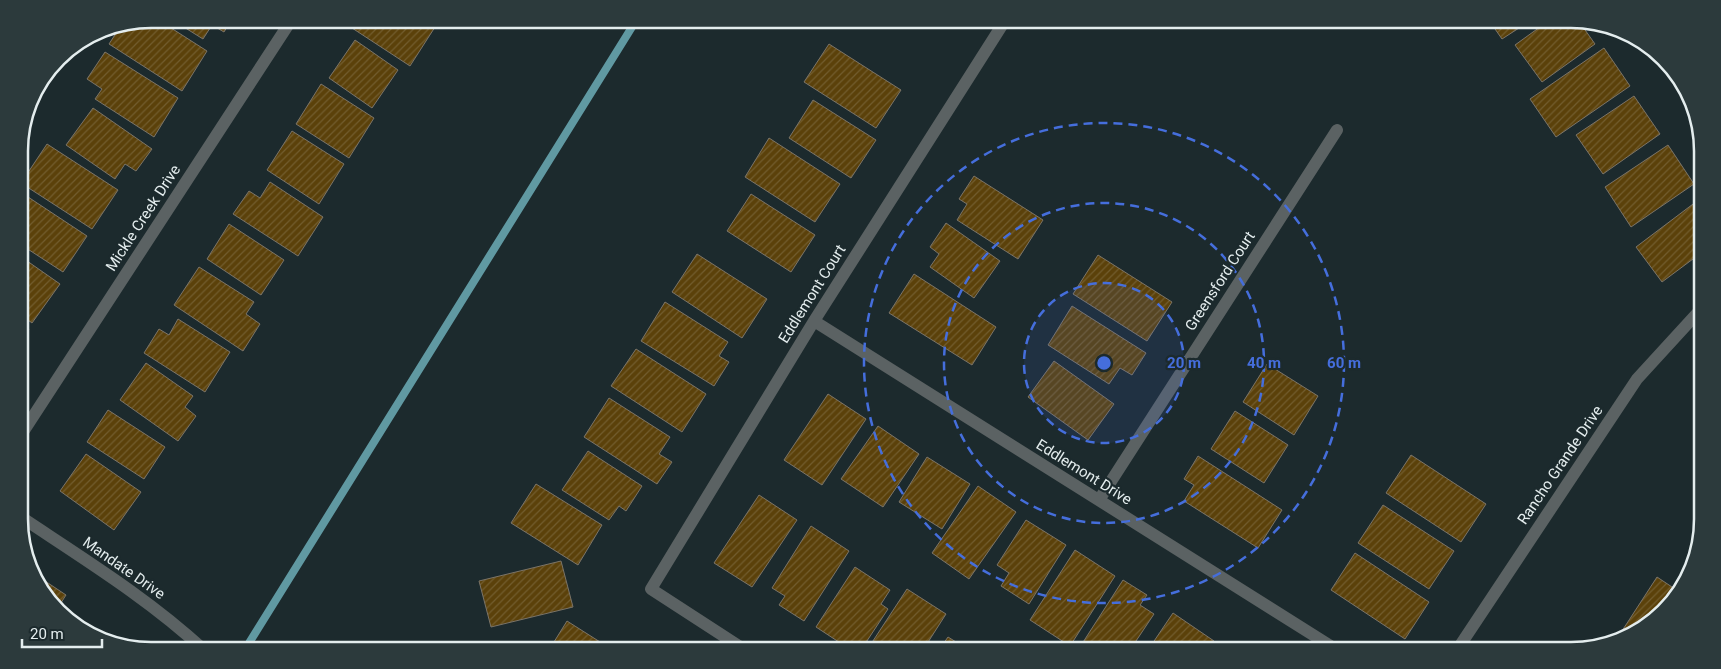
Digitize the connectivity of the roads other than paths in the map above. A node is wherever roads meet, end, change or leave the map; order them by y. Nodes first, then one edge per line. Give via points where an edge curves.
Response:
1 (286, 28) edge
2 (1000, 28) edge
3 (1336, 130) dead end
4 (1694, 317) edge
5 (814, 321) junction
6 (28, 424) edge
7 (1099, 500) junction
8 (28, 523) edge
9 (1323, 641) edge
10 (1463, 641) edge
11 (195, 642) edge
12 (732, 642) edge

1 - 6 street, Mickle Creek Drive
2 - 5 street, Eddlemont Court
3 - 7 street, Greensford Court
4 - 10 street, Rancho Grande Drive via 1637,379
5 - 7 street, Eddlemont Drive
5 - 12 street, Eddlemont Court via 651,588
7 - 9 street, Eddlemont Drive
8 - 11 street, Mandate Drive via 125,587

